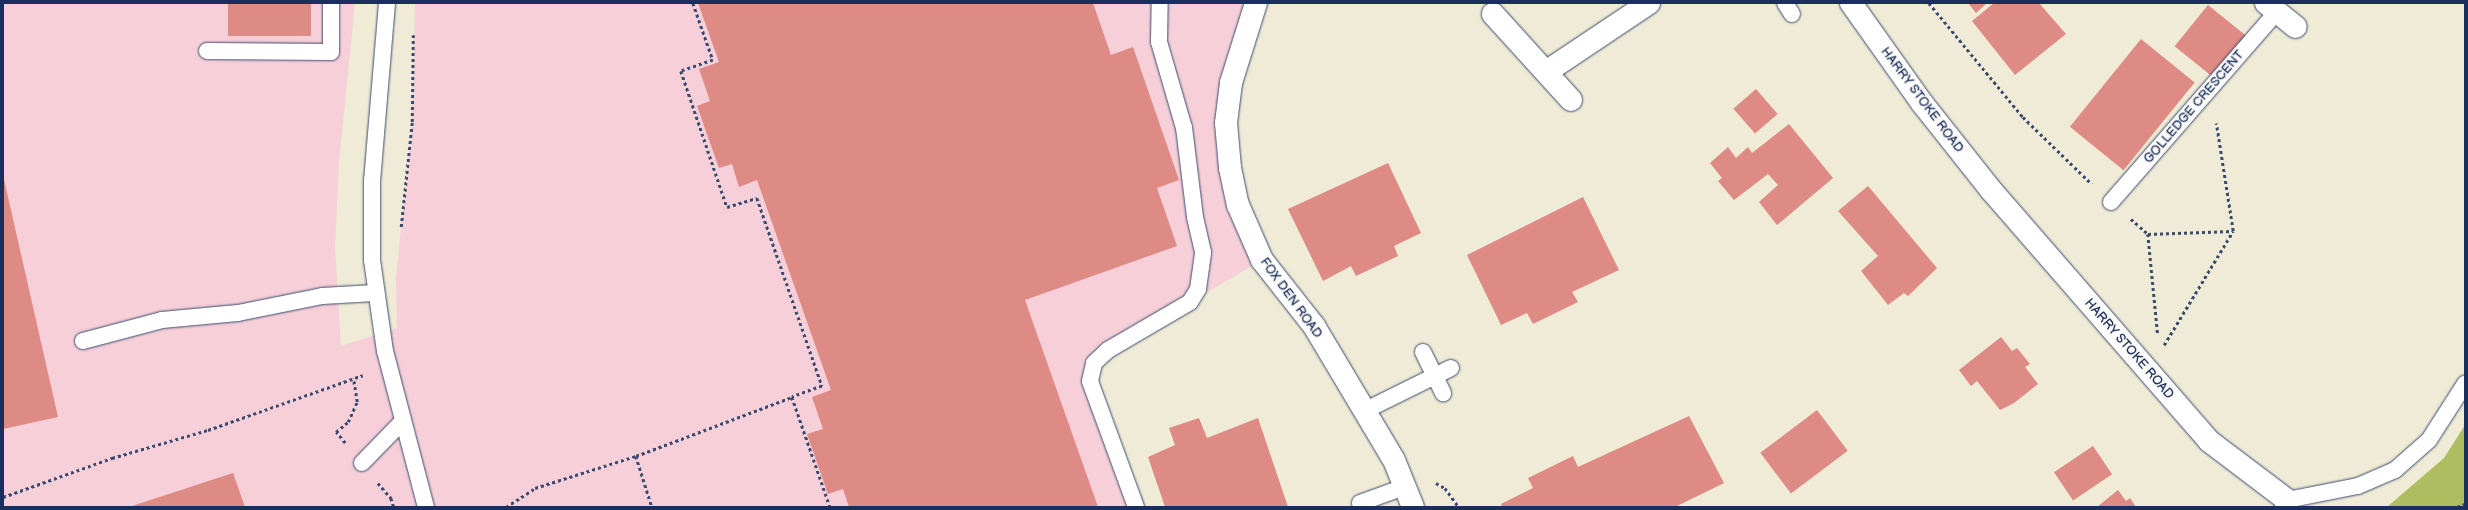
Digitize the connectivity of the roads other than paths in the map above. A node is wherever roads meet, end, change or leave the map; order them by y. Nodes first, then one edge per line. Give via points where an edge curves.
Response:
1 (330, 3) edge
2 (387, 3) edge
3 (1160, 3) edge
4 (1256, 3) edge
5 (1649, 3) edge
6 (1850, 3) edge
7 (2271, 7) edge
8 (1493, 14) dead end
9 (2296, 27) dead end
10 (207, 51) dead end
11 (1546, 72) junction
12 (1572, 100) dead end
13 (2111, 202) road end
14 (375, 293) junction
15 (83, 341) dead end
16 (1423, 352) dead end
17 (1451, 368) dead end
18 (1435, 377) junction
19 (2465, 384) edge
20 (1443, 393) dead end
21 (1364, 411) junction
22 (402, 422) junction
23 (362, 463) dead end
24 (1404, 487) junction
25 (1360, 503) dead end
26 (2286, 503) edge
27 (426, 507) edge
28 (1136, 507) edge
29 (1413, 507) edge

1 - 10 lane via 331,52
2 - 14 lane via 372,180 371,228
3 - 28 lane via 1159,42 1184,128 1195,217 1203,252 1198,289 1190,302 1108,350 1094,363 1090,381
4 - 21 street, FOX DEN ROAD via 1231,83 1226,123 1230,168 1238,205 1262,260 1314,326
5 - 11 street
6 - 26 street, HARRY STOKE ROAD via 1922,103 1991,190 2188,417 2229,458
7 - 9 street, GOLLEDGE CRESCENT
7 - 13 lane, GOLLEDGE CRESCENT via 2210,88
8 - 11 street
11 - 12 street
14 - 15 lane via 322,296 238,313 162,320
14 - 22 lane via 385,351
16 - 18 lane
17 - 18 lane
18 - 20 lane
18 - 21 lane
19 - 26 lane, HARRY STOKE ROAD via 2429,440 2395,470 2358,486
21 - 24 street, FOX DEN ROAD via 1394,460
22 - 23 lane
22 - 27 lane
24 - 25 lane
24 - 29 street, FOX DEN ROAD

